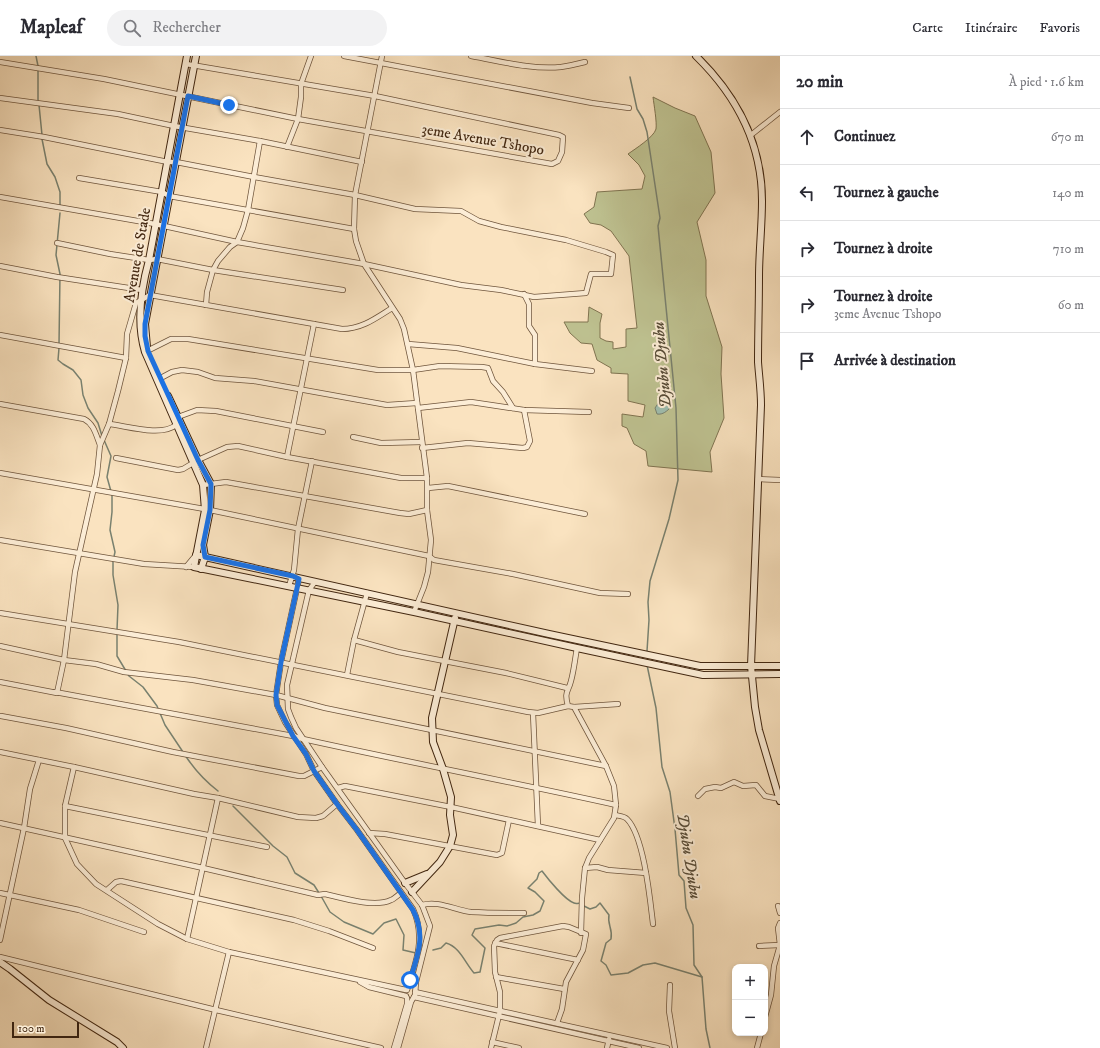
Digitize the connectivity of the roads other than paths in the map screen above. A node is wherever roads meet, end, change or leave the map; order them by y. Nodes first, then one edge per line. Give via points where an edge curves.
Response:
1 (187, 56) edge
2 (196, 56) edge
3 (311, 56) edge
4 (344, 56) edge
5 (382, 56) edge
6 (470, 56) edge
7 (696, 56) edge
8 (0, 62) edge
9 (585, 62) dead end
10 (380, 63) junction
11 (186, 64) junction
12 (194, 66) junction
13 (301, 84) junction
14 (180, 95) junction
15 (188, 96) junction
16 (375, 96) junction
17 (0, 98) edge
18 (629, 108) dead end
19 (780, 112) edge
20 (298, 119) junction
21 (174, 126) junction
22 (182, 128) junction
23 (0, 130) edge
24 (368, 131) junction
25 (751, 135) junction
26 (260, 141) junction
27 (287, 147) junction
28 (168, 162) junction
29 (176, 162) junction
30 (362, 162) junction
31 (254, 177) junction
32 (79, 178) dead end
33 (162, 192) junction
34 (355, 195) junction
35 (169, 196) junction
36 (0, 197) edge
37 (248, 210) junction
38 (156, 224) junction
39 (163, 225) junction
40 (354, 229) junction
41 (237, 242) junction
42 (57, 243) dead end
43 (157, 258) junction
44 (149, 260) junction
45 (364, 264) junction
46 (0, 266) edge
47 (213, 270) junction
48 (142, 290) junction
49 (343, 290) dead end
50 (524, 294) junction
51 (150, 295) junction
52 (142, 299) junction
53 (206, 306) junction
54 (392, 308) junction
55 (314, 324) junction
56 (0, 335) edge
57 (408, 344) junction
58 (146, 352) junction
59 (126, 358) junction
60 (307, 359) junction
61 (535, 364) junction
62 (413, 370) junction
63 (592, 371) dead end
64 (159, 379) junction
65 (301, 390) junction
66 (0, 404) edge
67 (417, 406) junction
68 (512, 408) junction
69 (524, 410) junction
70 (589, 412) dead end
71 (178, 417) junction
72 (109, 424) junction
73 (176, 425) junction
74 (293, 426) junction
75 (323, 432) dead end
76 (353, 437) dead end
77 (100, 444) junction
78 (422, 445) junction
79 (287, 457) junction
80 (116, 458) dead end
81 (195, 461) junction
82 (312, 462) junction
83 (0, 473) edge
84 (427, 478) junction
85 (758, 479) junction
86 (780, 480) edge
87 (211, 484) junction
88 (203, 486) junction
89 (428, 488) junction
90 (94, 490) junction
91 (305, 496) junction
92 (208, 510) junction
93 (427, 510) junction
94 (585, 514) dead end
95 (298, 529) junction
96 (0, 540) edge
97 (79, 553) junction
98 (196, 555) junction
99 (429, 556) junction
100 (205, 557) junction
101 (186, 567) junction
102 (194, 567) junction
103 (201, 569) junction
104 (296, 578) junction
105 (315, 582) junction
106 (289, 586) junction
107 (297, 588) junction
108 (309, 590) junction
109 (367, 593) junction
110 (628, 594) dead end
111 (364, 602) junction
112 (416, 604) junction
113 (414, 612) junction
114 (0, 613) edge
115 (456, 614) junction
116 (454, 621) junction
117 (69, 625) junction
118 (354, 640) junction
119 (0, 646) edge
120 (578, 648) junction
121 (644, 654) junction
122 (64, 660) junction
123 (445, 660) junction
124 (281, 662) junction
125 (643, 662) junction
126 (292, 664) junction
127 (751, 666) junction
128 (780, 666) edge
129 (751, 674) junction
130 (780, 674) edge
131 (347, 675) junction
132 (0, 682) edge
133 (567, 688) junction
134 (57, 693) junction
135 (437, 694) junction
136 (276, 695) junction
137 (287, 698) junction
138 (618, 704) dead end
139 (568, 706) junction
140 (574, 707) junction
141 (533, 713) junction
142 (1, 716) edge
143 (432, 730) junction
144 (293, 736) junction
145 (303, 739) junction
146 (535, 750) junction
147 (0, 752) edge
148 (39, 760) junction
149 (606, 766) junction
150 (74, 767) junction
151 (322, 767) junction
152 (443, 769) junction
153 (314, 771) junction
154 (536, 787) junction
155 (338, 788) junction
156 (698, 796) dead end
157 (218, 798) junction
158 (780, 800) edge
159 (337, 804) junction
160 (616, 805) junction
161 (65, 806) junction
162 (451, 807) junction
163 (615, 815) junction
164 (509, 820) junction
165 (0, 823) edge
166 (538, 826) junction
167 (24, 828) junction
168 (369, 833) junction
169 (211, 837) junction
170 (65, 838) junction
171 (600, 840) junction
172 (450, 846) junction
173 (267, 847) dead end
174 (203, 868) junction
175 (585, 868) junction
176 (429, 873) junction
177 (646, 873) junction
178 (405, 883) junction
179 (107, 890) junction
180 (412, 892) junction
181 (0, 893) edge
182 (401, 893) junction
183 (10, 896) junction
184 (196, 899) junction
185 (422, 905) junction
186 (778, 906) dead end
187 (780, 912) edge
188 (524, 913) dead end
189 (780, 923) edge
190 (653, 924) dead end
191 (144, 932) dead end
192 (581, 933) junction
193 (187, 939) junction
194 (0, 940) edge
195 (495, 943) junction
196 (780, 944) edge
197 (759, 946) dead end
198 (373, 948) dead end
199 (229, 952) junction
200 (0, 957) edge
201 (578, 960) junction
202 (0, 962) edge
203 (496, 977) junction
204 (670, 985) dead end
205 (564, 989) junction
206 (410, 994) junction
207 (768, 1006) edge
208 (216, 1010) junction
209 (499, 1014) junction
210 (557, 1023) junction
211 (610, 1035) junction
212 (760, 1036) edge
213 (608, 1041) junction
214 (492, 1042) junction
215 (124, 1048) edge
216 (206, 1048) edge
217 (381, 1048) edge
218 (394, 1048) edge
219 (398, 1048) edge
220 (491, 1048) edge
221 (520, 1048) edge
222 (607, 1048) edge
223 (639, 1048) edge
224 (667, 1048) edge
225 (675, 1048) edge
226 (757, 1048) edge

1 - 11 street, Avenue de Stade
2 - 12 street
3 - 13 street
4 - 10 street
5 - 10 street
6 - 9 street via 544,67
7 - 25 street via 723,85
8 - 14 street, 3eme Avenue Tshopo via 104,79
10 - 16 street
10 - 18 street
11 - 12 street, 3eme Avenue Tshopo
11 - 14 street, Avenue de Stade
12 - 13 street, 3eme Avenue Tshopo
12 - 15 street
13 - 16 street, 3eme Avenue Tshopo
13 - 20 street
14 - 15 street, 3eme Avenue Tshopo
14 - 21 street, Avenue de Stade
15 - 20 street, 3eme Avenue Tshopo
15 - 22 street
16 - 24 street
16 - 24 street, 3eme Avenue Tshopo via 559,135 563,137 562,152 558,161 552,164
17 - 21 street via 118,114
19 - 25 street
20 - 24 street, 3eme Avenue Tshopo
20 - 27 street
21 - 22 street
21 - 28 street, Avenue de Stade
22 - 26 street
22 - 29 street
23 - 28 street
24 - 30 street
25 - 85 street via 759,163 762,202 759,248 758,364 761,400
26 - 27 street
26 - 31 street
27 - 30 street
28 - 29 street
28 - 33 street, Avenue de Stade
29 - 31 street
29 - 35 street
30 - 34 street
31 - 34 street
31 - 37 street
32 - 33 street
33 - 35 street
33 - 38 street, Avenue de Stade
34 - 40 street
34 - 50 street via 415,208 461,211 501,227 566,240 613,255 611,274 591,274 586,293 534,297
35 - 37 street
35 - 39 street
36 - 38 street
37 - 40 street
37 - 41 street
38 - 39 street
38 - 44 street, Avenue de Stade
39 - 41 street
39 - 43 street
40 - 45 street
41 - 45 street
41 - 47 street via 218,261
42 - 44 street
43 - 44 street
43 - 47 street
43 - 51 street
44 - 48 street, Avenue de Stade
45 - 50 street via 461,285
45 - 54 street
46 - 48 street
47 - 49 street
47 - 53 street
48 - 52 street, Avenue de Stade
50 - 61 street via 529,304 529,326 535,335
51 - 52 street
51 - 53 street
51 - 58 street via 145,324
52 - 58 street, Avenue de Stade via 141,338
52 - 59 street via 136,303 133,311 127,334
53 - 55 street
54 - 55 street via 365,324 350,329
54 - 57 street via 404,329
55 - 60 street
56 - 59 street
57 - 61 street via 457,348
57 - 62 street
58 - 60 street via 171,339 188,339
58 - 64 street, Avenue de Stade
59 - 72 street
60 - 62 street via 378,370
60 - 65 street
61 - 63 street
62 - 67 street
62 - 68 street via 440,366 488,368
64 - 65 street via 182,370 215,378
64 - 71 street
64 - 73 street, Avenue de Stade
65 - 67 street via 387,405
65 - 74 street
66 - 77 street via 84,419 94,429
67 - 68 street via 471,402
67 - 78 street
68 - 69 street
69 - 70 street
69 - 78 street via 530,440 527,447 468,443
71 - 73 street
71 - 74 street via 197,410 206,410
71 - 81 street
72 - 73 street via 159,431
72 - 77 street
73 - 81 street, Avenue de Stade
74 - 75 street
74 - 79 street
76 - 78 street via 381,443
77 - 90 street
78 - 84 street
79 - 81 street via 238,446 227,447
79 - 82 street
80 - 81 street via 178,470
81 - 87 street
81 - 88 street, Avenue de Stade
82 - 84 street via 401,478
82 - 91 street
83 - 90 street
84 - 89 street
85 - 86 street
85 - 127 street
87 - 88 street
87 - 91 street via 226,482
87 - 92 street
88 - 92 street, Avenue de Stade
89 - 93 street
89 - 94 street via 448,486
90 - 92 street
90 - 97 street
91 - 93 street via 400,513
91 - 95 street
92 - 95 street
92 - 98 street, Avenue de Stade
92 - 100 street via 203,545
93 - 99 street via 431,540
95 - 99 street
95 - 104 street via 294,570
96 - 97 street
97 - 101 street via 152,565
97 - 117 street
98 - 100 street
98 - 101 street
98 - 102 street, Avenue de Stade
99 - 110 street via 434,560 600,593
99 - 112 street via 424,587
100 - 103 street
100 - 104 street
101 - 102 street
102 - 103 street
103 - 106 street
104 - 105 street
104 - 106 street
104 - 107 street
105 - 108 street
105 - 109 street
106 - 107 street
107 - 108 street
107 - 124 street
108 - 111 street
108 - 126 street
109 - 111 street
109 - 112 street
111 - 113 street
111 - 118 street
112 - 113 street
112 - 115 street
113 - 116 street
114 - 117 street
115 - 116 street
115 - 121 street
116 - 120 street
116 - 123 street
117 - 122 street
117 - 124 street
118 - 123 street via 398,652
118 - 131 street
119 - 122 street
120 - 125 street
120 - 133 street via 571,683
121 - 125 street
121 - 127 street via 700,666
122 - 134 street
122 - 136 street via 96,664 126,673 193,680
123 - 133 street
123 - 135 street
124 - 126 street
124 - 136 street
125 - 129 street via 703,675
126 - 131 street
126 - 137 street
127 - 128 street
127 - 129 street
129 - 130 street
129 - 158 street via 754,707
131 - 135 street
132 - 134 street
133 - 139 street
134 - 144 street
135 - 141 street
135 - 143 street
136 - 137 street
136 - 144 street via 277,705
137 - 143 street
137 - 145 street via 291,717
138 - 140 street
139 - 140 street
139 - 141 street
140 - 149 street
141 - 146 street
142 - 153 street via 299,776
143 - 146 street
143 - 152 street via 433,742
144 - 145 street
144 - 153 street
145 - 151 street
145 - 152 street
146 - 149 street
146 - 154 street
147 - 148 street
148 - 150 street
148 - 167 street via 30,789
149 - 160 street via 614,786
150 - 157 street
150 - 161 street
151 - 153 street
151 - 155 street
152 - 154 street
152 - 162 street via 451,797
153 - 159 street
154 - 160 street
154 - 166 street
155 - 162 street via 345,786
155 - 168 street
156 - 158 street via 705,789 721,788 734,782 743,786 756,785 765,796
157 - 159 street via 306,818 323,816
157 - 169 street
159 - 182 street
160 - 163 street
161 - 169 street
161 - 170 street
162 - 164 street
162 - 172 street via 453,835
163 - 171 street
163 - 177 street via 625,817 632,826
164 - 166 street
164 - 172 street via 500,855
165 - 167 street
166 - 171 street
167 - 170 street
167 - 183 street
168 - 172 street
168 - 178 street
169 - 173 street
169 - 174 street
170 - 174 street
170 - 179 street via 77,864 96,884
171 - 175 street
172 - 176 street
174 - 182 street via 368,902 390,901
174 - 184 street
175 - 177 street via 594,866 608,870
175 - 192 street
176 - 178 street
176 - 180 street
177 - 190 street
178 - 180 street
179 - 184 street via 121,881
179 - 193 street via 158,924
180 - 185 street
181 - 183 street
182 - 206 street via 417,917 420,929
183 - 191 street via 79,910
183 - 194 street
184 - 193 street
184 - 198 street via 294,920
185 - 188 street via 432,903 471,912
185 - 206 street via 430,926
186 - 187 street
189 - 196 street
192 - 195 street via 563,926 500,938
192 - 201 street via 586,934 585,944
193 - 199 street
195 - 201 street
195 - 203 street
196 - 197 street
196 - 207 street
199 - 206 street
199 - 208 street
200 - 208 street
201 - 205 street
202 - 215 street via 49,1000
203 - 205 street
203 - 209 street via 500,992
204 - 225 street via 669,1011
205 - 210 street via 562,1009
206 - 209 street
206 - 218 street
206 - 219 street
208 - 216 street
208 - 217 street
209 - 210 street
209 - 213 street
209 - 214 street
210 - 211 street
211 - 213 street
211 - 224 street
212 - 226 street
213 - 222 street
213 - 223 street
214 - 220 street
214 - 221 street

